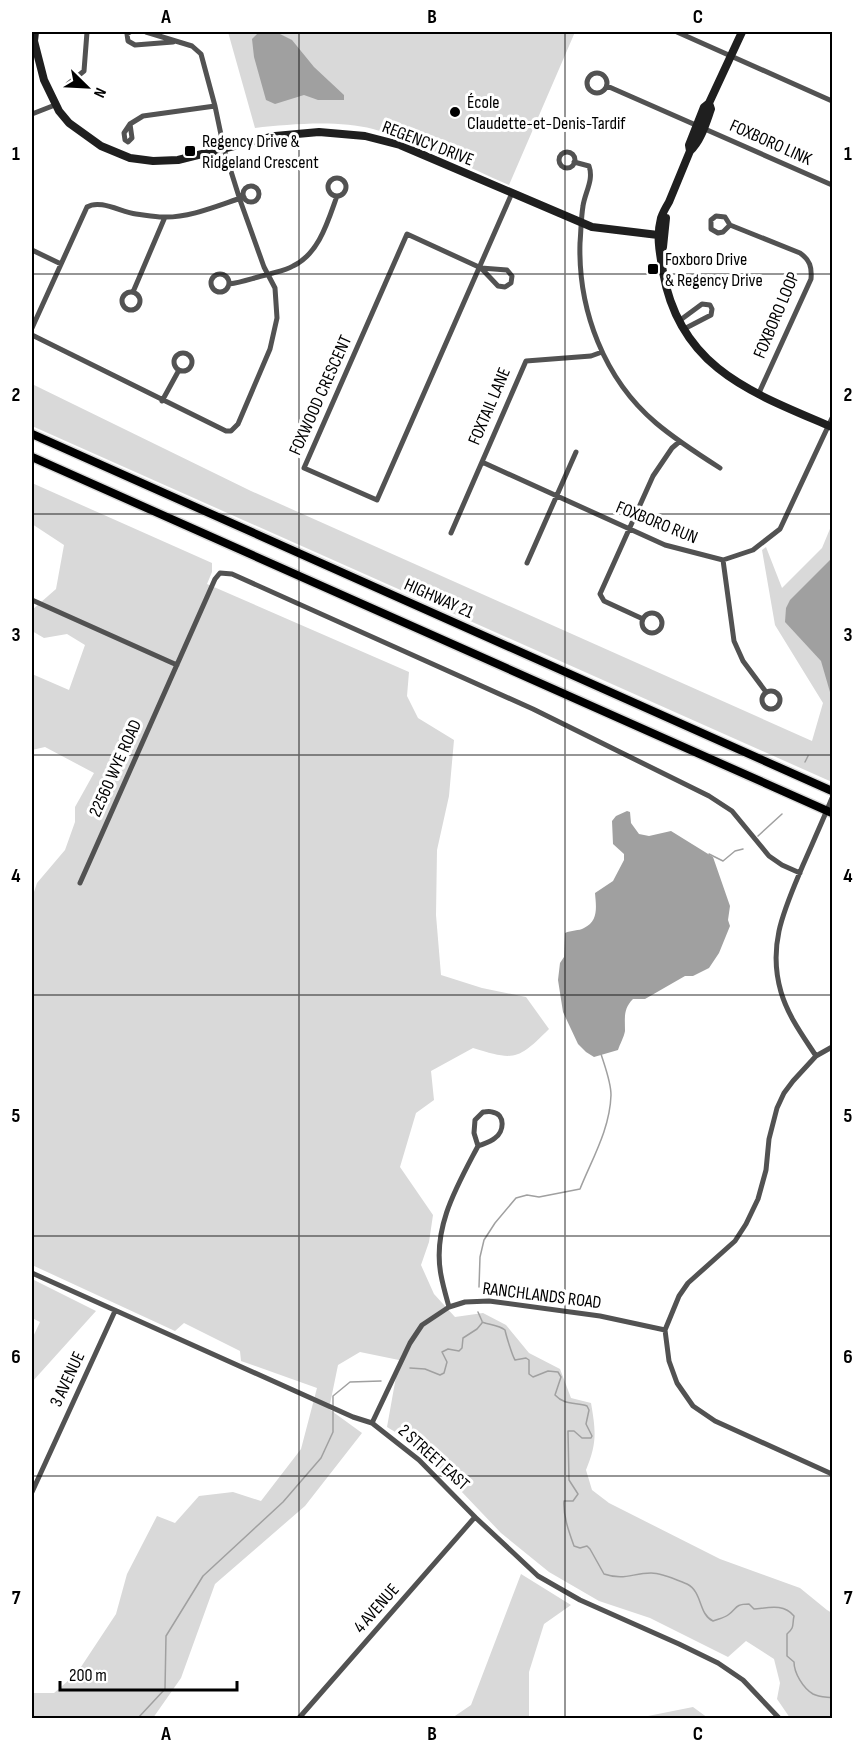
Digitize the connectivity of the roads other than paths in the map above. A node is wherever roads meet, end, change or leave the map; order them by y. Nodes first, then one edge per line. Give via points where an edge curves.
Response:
1 (35, 32) edge
2 (87, 32) edge
3 (130, 32) edge
4 (146, 32) edge
5 (677, 32) edge
6 (742, 32) edge
7 (33, 40) edge
8 (174, 40) junction
9 (732, 56) junction
10 (68, 84) dead end
11 (607, 86) dead end
12 (832, 101) edge
13 (55, 105) junction
14 (215, 106) junction
15 (32, 114) edge
16 (130, 124) dead end
17 (700, 127) junction
18 (224, 149) junction
19 (574, 162) dead end
20 (832, 185) edge
21 (512, 193) junction
22 (337, 196) dead end
23 (242, 197) junction
24 (165, 217) junction
25 (581, 223) junction
26 (730, 225) dead end
27 (661, 235) junction
28 (32, 250) edge
29 (61, 264) junction
30 (481, 268) junction
31 (268, 274) junction
32 (230, 284) dead end
33 (133, 292) dead end
34 (679, 321) junction
35 (32, 328) edge
36 (684, 329) junction
37 (32, 336) edge
38 (602, 352) junction
39 (179, 370) dead end
40 (758, 395) junction
41 (162, 401) junction
42 (831, 423) edge
43 (32, 434) edge
44 (679, 441) junction
45 (576, 452) dead end
46 (32, 456) edge
47 (482, 462) junction
48 (720, 468) dead end
49 (557, 495) junction
50 (630, 529) junction
51 (451, 533) dead end
52 (723, 560) junction
53 (527, 563) dead end
54 (32, 600) edge
55 (643, 619) dead end
56 (177, 665) junction
57 (765, 692) dead end
58 (832, 791) edge
59 (832, 798) edge
60 (831, 811) edge
61 (800, 873) junction
62 (80, 883) dead end
63 (832, 1047) edge
64 (816, 1056) junction
65 (478, 1146) junction
66 (32, 1274) edge
67 (449, 1307) junction
68 (115, 1311) junction
69 (665, 1330) junction
70 (372, 1423) junction
71 (832, 1474) edge
72 (35, 1478) edge
73 (32, 1492) edge
74 (475, 1517) junction
75 (299, 1719) edge
76 (780, 1719) edge

1 - 7 street, REGENCY DRIVE
2 - 10 street via 84,71
3 - 8 street via 128,41 135,45
4 - 8 street
5 - 9 street
6 - 9 street
7 - 13 street, REGENCY DRIVE
8 - 14 street via 201,54
9 - 12 street
9 - 17 street
11 - 17 street, FOXBORO LINK
13 - 15 street
13 - 18 street, REGENCY DRIVE via 85,135 130,158 177,160
14 - 16 street via 143,116
14 - 18 street
17 - 20 street, FOXBORO LINK
17 - 27 street via 662,216
18 - 21 street, REGENCY DRIVE via 275,136 320,132 365,136 400,145
18 - 23 street
19 - 25 street via 589,166 592,174
21 - 25 street, REGENCY DRIVE
21 - 30 street, FOXWOOD CRESCENT
22 - 31 street via 327,226 311,253 296,266
23 - 24 street
23 - 31 street
24 - 29 street via 91,204
24 - 33 street
25 - 27 street, REGENCY DRIVE
25 - 38 street via 583,296
26 - 40 street, FOXBORO LOOP via 800,253 812,267 811,279
27 - 34 street via 658,251 666,290
28 - 29 street
29 - 35 street
30 - 30 street via 498,286 511,283 512,276 507,270
30 - 30 street, FOXWOOD CRESCENT via 377,500 304,468 407,234
31 - 32 street
31 - 41 street via 275,288 277,318 270,350 238,424 226,431
34 - 36 street
34 - 36 street via 702,304 710,305 711,315
36 - 40 street via 716,368
37 - 41 street
38 - 44 street via 620,383 643,410
38 - 47 street, FOXTAIL LANE via 526,361
39 - 41 street
40 - 42 street
42 - 52 street via 780,530 753,550
43 - 58 main road, HIGHWAY 21
44 - 48 street
44 - 50 street via 653,476
45 - 49 street
46 - 60 main road, HIGHWAY 21
47 - 49 street, FOXBORO RUN
47 - 51 street, FOXTAIL LANE
49 - 50 street, FOXBORO RUN
49 - 53 street
50 - 52 street, FOXBORO RUN via 665,545
50 - 55 street via 600,594 604,601
52 - 57 street via 735,641 743,661
54 - 56 street
56 - 61 street, 22560 WYE ROAD via 215,579 220,573 232,574 533,709 701,792 732,811 769,856
56 - 62 street, 22560 WYE ROAD
59 - 60 street
60 - 61 street
61 - 64 street via 780,922 777,966 781,992
63 - 64 street
64 - 69 street via 793,1081 777,1108 760,1189 746,1224 735,1241 688,1283
65 - 65 street via 500,1134 503,1122 494,1112 483,1112 475,1119
65 - 67 street via 443,1223 439,1247
66 - 68 street, 2 STREET EAST
67 - 69 street, RANCHLANDS ROAD via 489,1301 600,1316
67 - 70 street, RANCHLANDS ROAD via 422,1325 410,1343
68 - 70 street, 2 STREET EAST
68 - 72 street, 3 AVENUE
69 - 71 street via 677,1383 693,1406 715,1421
70 - 74 street, 2 STREET EAST via 419,1460
72 - 73 street, 3 AVENUE
74 - 75 street, 4 AVENUE
74 - 76 street, 2 STREET EAST via 538,1576 580,1600 718,1663 743,1680

